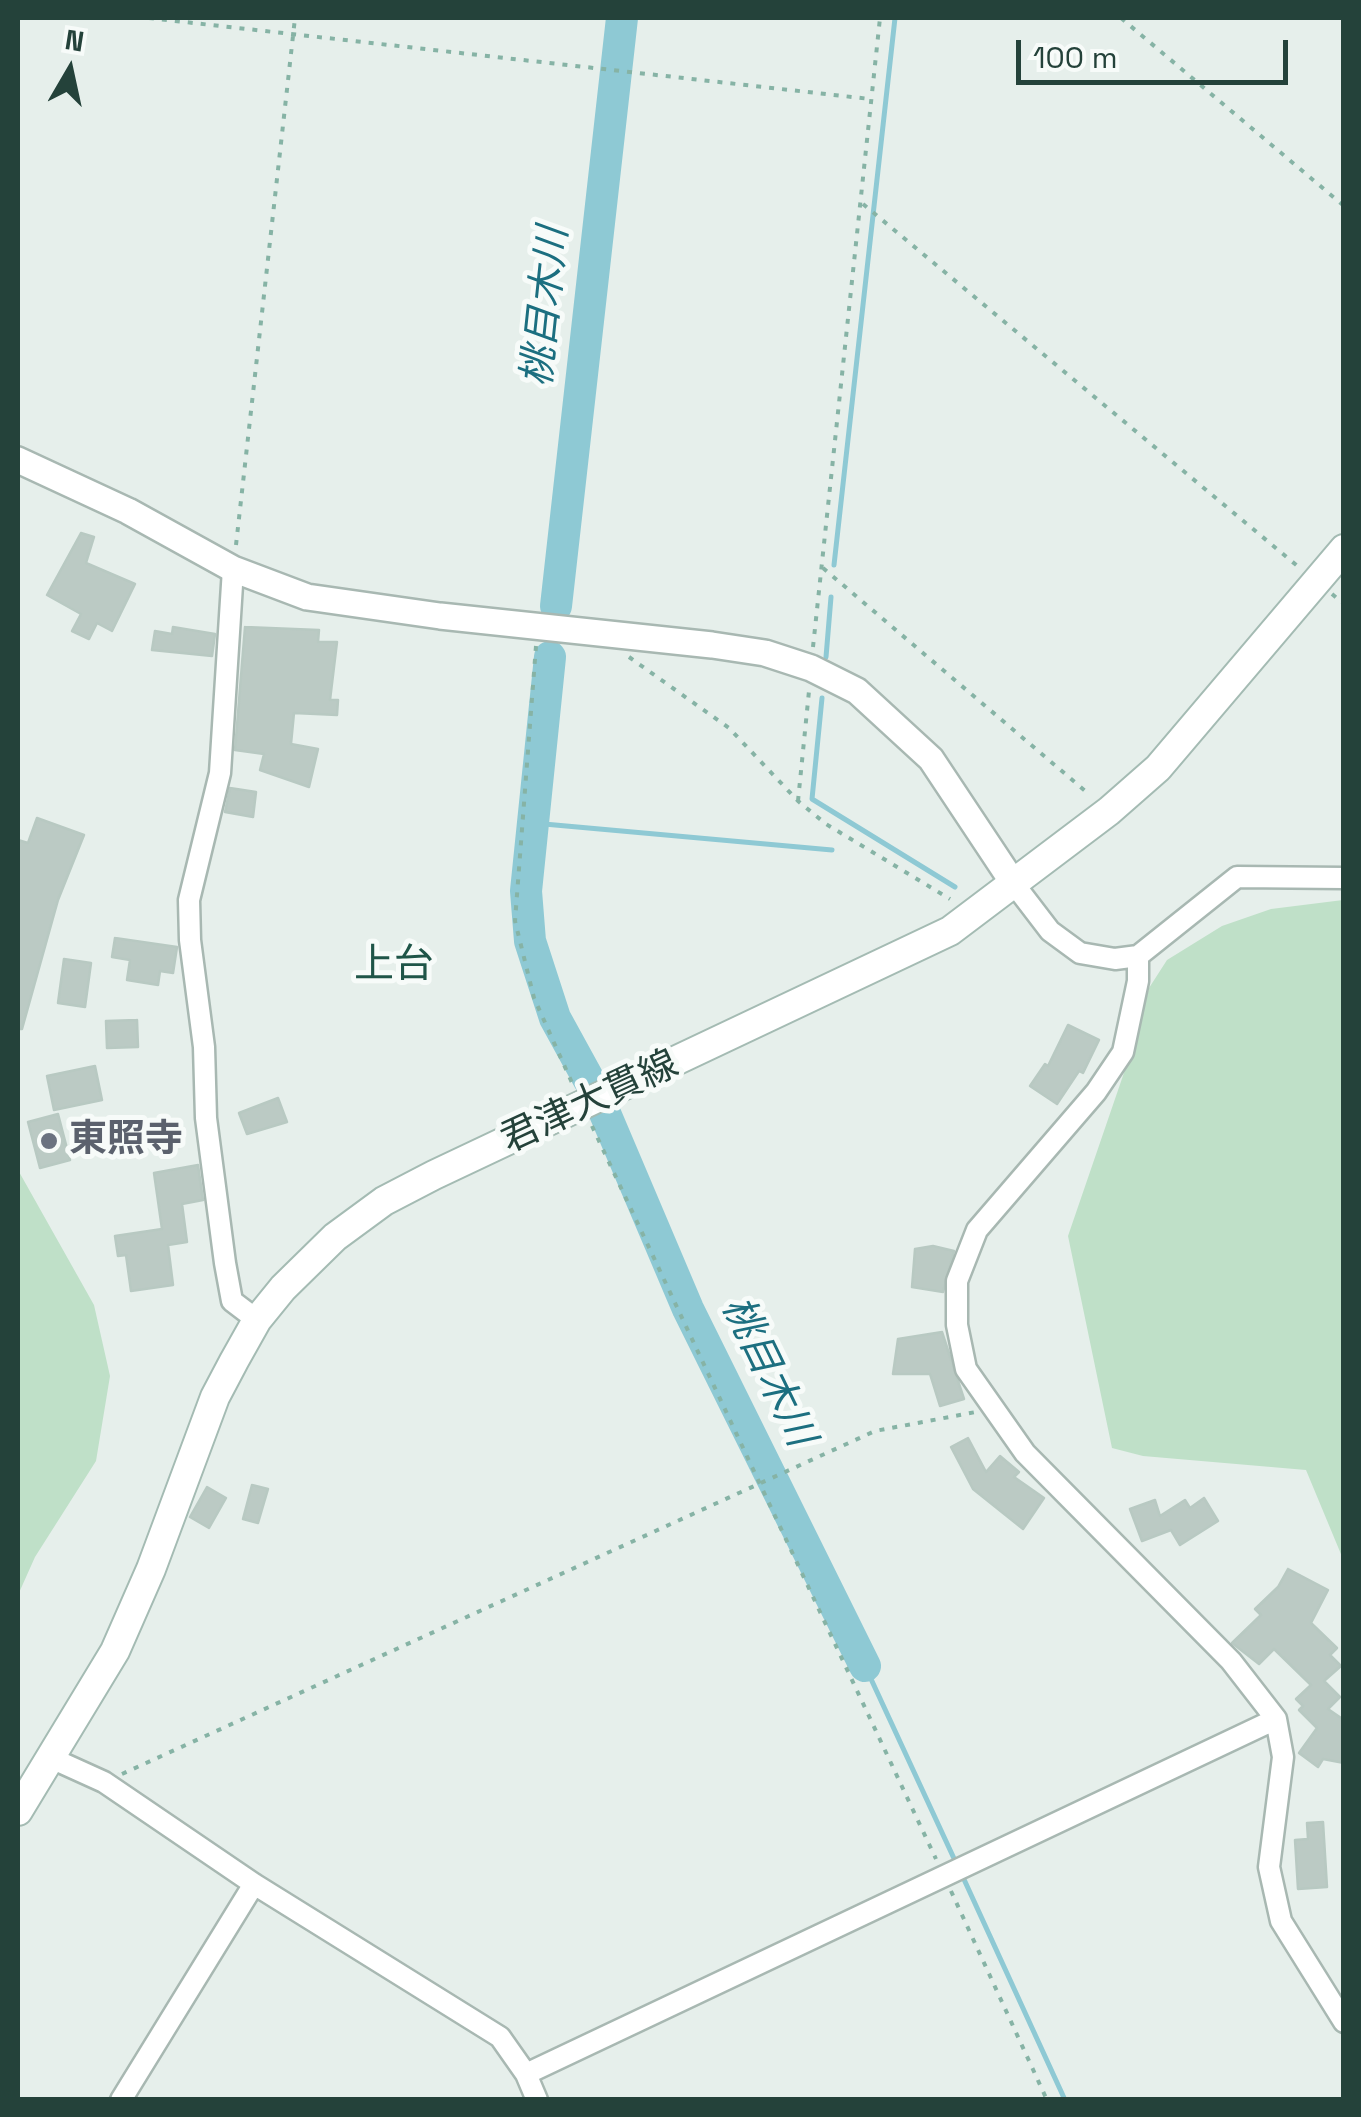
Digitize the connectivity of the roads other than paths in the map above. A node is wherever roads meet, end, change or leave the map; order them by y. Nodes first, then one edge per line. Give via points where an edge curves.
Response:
1 (18, 460) edge
2 (1344, 548) edge
3 (233, 569) junction
4 (1344, 878) edge
5 (1014, 884) junction
6 (1138, 956) junction
7 (257, 1320) junction
8 (1276, 1719) junction
9 (51, 1758) junction
10 (18, 1812) edge
11 (254, 1884) junction
12 (1344, 2022) edge
13 (526, 2074) junction
14 (121, 2100) edge
15 (537, 2100) edge

1 - 3 street
2 - 5 main road, 君津大貫線 via 1202,720 1109,811
3 - 5 street via 307,597 765,653 811,668 857,691 931,759
3 - 7 street via 220,773 189,900 190,940 228,1282 232,1301
4 - 6 street via 1236,877
5 - 6 street via 1050,931 1080,953
5 - 7 main road, 君津大貫線 via 950,930 384,1201 336,1237
6 - 8 street via 1122,1052 1096,1092 977,1230 957,1281 956,1326 966,1369 1025,1453 1230,1661
7 - 9 main road, 君津大貫線 via 215,1397 115,1651
8 - 12 street via 1283,1757 1268,1867 1281,1920
8 - 13 street
9 - 10 main road, 君津大貫線
9 - 11 street via 104,1782
11 - 13 street via 500,2037
11 - 14 street
13 - 15 street

